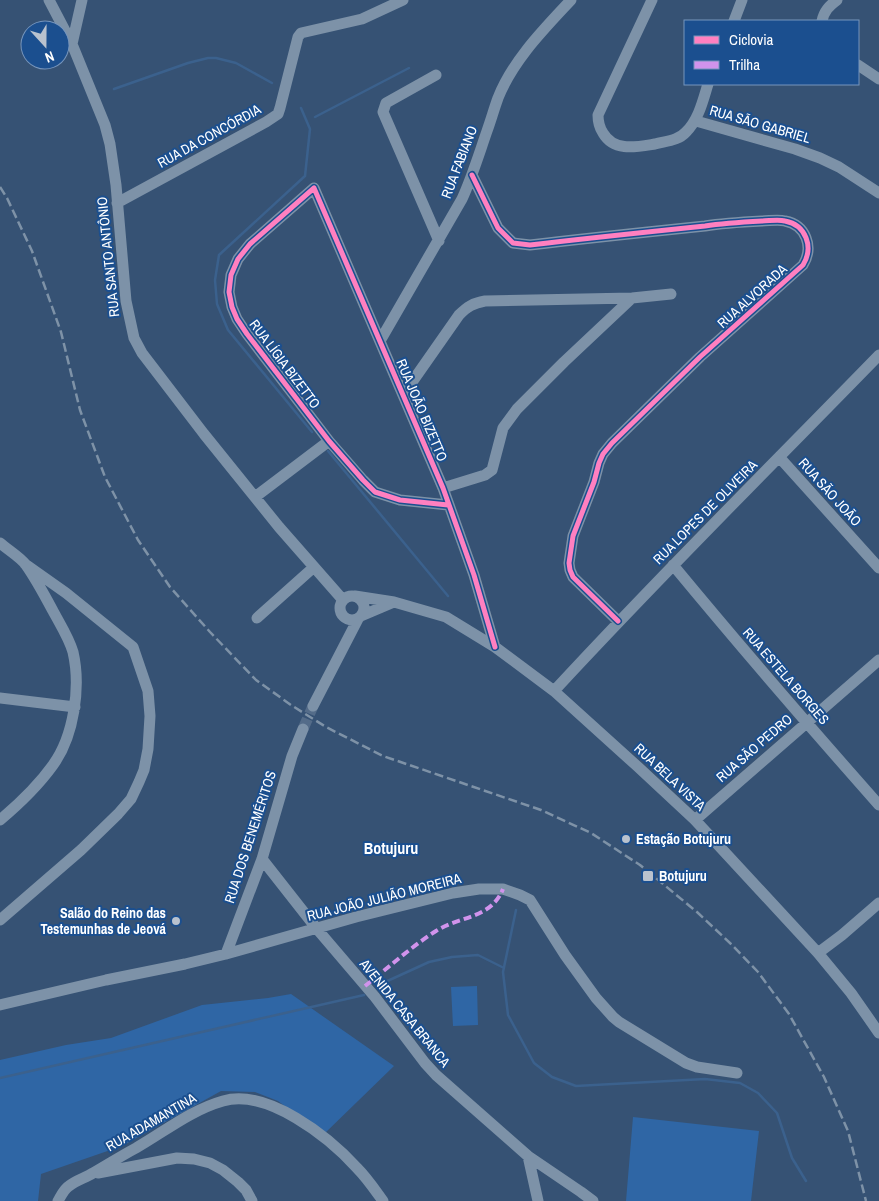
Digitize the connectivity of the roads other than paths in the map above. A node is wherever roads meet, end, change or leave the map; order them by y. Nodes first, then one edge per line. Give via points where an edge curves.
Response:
1 (49, 0) edge
2 (82, 0) edge
3 (403, 0) edge
4 (571, 0) edge
5 (652, 0) edge
6 (742, 0) edge
7 (837, 0) edge
8 (734, 20) edge
9 (822, 20) edge
10 (72, 44) junction
11 (859, 66) edge
12 (436, 76) dead end
13 (879, 79) edge
14 (708, 85) edge
15 (696, 121) junction
16 (472, 175) junction
17 (314, 188) joint
18 (879, 193) edge
19 (117, 203) junction
20 (438, 241) junction
21 (671, 294) dead end
22 (632, 298) junction
23 (380, 341) junction
24 (879, 356) edge
25 (403, 395) junction
26 (329, 441) junction
27 (780, 458) junction
28 (443, 488) junction
29 (255, 497) junction
30 (448, 505) junction
31 (0, 543) edge
32 (25, 564) junction
33 (673, 565) junction
34 (314, 567) junction
35 (879, 568) edge
36 (355, 596) junction
37 (343, 600) junction
38 (394, 602) junction
39 (257, 618) dead end
40 (355, 618) junction
41 (618, 621) junction
42 (495, 647) junction
43 (879, 660) edge
44 (554, 691) junction
45 (1, 698) edge
46 (313, 706) tunnel mouth
47 (75, 707) junction
48 (806, 723) junction
49 (303, 729) tunnel mouth
50 (879, 805) edge
51 (0, 820) edge
52 (694, 820) junction
53 (262, 859) junction
54 (879, 903) edge
55 (0, 920) edge
56 (317, 928) junction
57 (818, 953) junction
58 (226, 954) junction
59 (0, 1005) edge
60 (879, 1033) edge
61 (737, 1073) dead end
62 (528, 1156) junction
63 (92, 1174) junction
64 (58, 1201) edge
65 (252, 1201) edge
66 (384, 1201) edge
67 (538, 1201) edge
68 (593, 1201) edge

1 - 10 street, RUA SANTO ANTÔNIO
2 - 10 street
3 - 19 street, RUA DA CONCÓRDIA via 362,19 301,33 278,114
4 - 16 street, RUA FABIANO via 522,56 507,79
5 - 15 street, RUA SÃO GABRIEL via 598,115 598,122 609,142 626,147 675,140
6 - 8 street
7 - 9 street via 827,9
10 - 19 street, RUA SANTO ANTÔNIO via 105,124 114,165
11 - 13 street
12 - 20 street via 386,103 383,112
14 - 15 street
15 - 18 street, RUA SÃO GABRIEL via 820,158
16 - 20 street, RUA FABIANO
16 - 41 street, RUA ALVORADA via 498,228 513,243 530,245 725,223 783,220 798,226 806,238 808,252 803,265 700,357 612,443 598,463 573,536 570,570 573,577
17 - 23 street, RUA JOÃO BIZETTO
17 - 26 street, RUA LÍGIA BIZETTO via 250,244 231,275 230,292 237,319
19 - 29 street, RUA SANTO ANTÔNIO via 126,301 134,338 142,353
20 - 23 street, RUA FABIANO
21 - 22 street
22 - 25 street via 476,302 459,315
22 - 28 street via 509,418 503,428 494,466 488,473
23 - 25 street, RUA JOÃO BIZETTO
24 - 27 street, RUA LOPES DE OLIVEIRA
25 - 28 street, RUA JOÃO BIZETTO
26 - 29 street
26 - 30 street, RUA LÍGIA BIZETTO via 375,492 400,500
27 - 33 street, RUA LOPES DE OLIVEIRA
27 - 35 street, RUA SÃO JOÃO
28 - 30 street, RUA JOÃO BIZETTO
29 - 34 street, RUA SANTO ANTÔNIO
30 - 42 street, RUA JOÃO BIZETTO via 474,575
31 - 32 street
32 - 47 street via 72,651 76,672
32 - 55 street via 133,646 148,691 148,749 140,782 131,799 80,850
33 - 41 street, RUA LOPES DE OLIVEIRA
33 - 48 street, RUA ESTELA BORGES
34 - 37 street, RUA SANTO ANTÔNIO
34 - 39 street
36 - 37 street, RUA BELA VISTA
36 - 38 street, RUA BELA VISTA
36 - 40 street via 364,605 364,613
37 - 40 street via 340,613
38 - 40 street
38 - 42 street, RUA BELA VISTA via 446,617
40 - 46 street
41 - 44 street, RUA LOPES DE OLIVEIRA
42 - 44 street, RUA BELA VISTA
43 - 48 street, RUA SÃO PEDRO
44 - 52 street, RUA BELA VISTA
45 - 47 street
47 - 51 street via 63,747 54,764 27,796
48 - 50 street, RUA ESTELA BORGES
48 - 52 street, RUA SÃO PEDRO
49 - 53 street, RUA DOS BENEMÉRITOS
52 - 57 street, RUA BELA VISTA
53 - 56 street, AVENIDA CASA BRANCA
53 - 58 street, RUA DOS BENEMÉRITOS
54 - 57 street
56 - 58 street, RUA JOÃO JULIÃO MOREIRA
56 - 61 street, RUA JOÃO JULIÃO MOREIRA via 453,893 479,889 512,892 530,900 596,998 619,1022 686,1063
56 - 62 street, AVENIDA CASA BRANCA via 430,1069
57 - 60 street, RUA BELA VISTA
58 - 59 street, RUA JOÃO JULIÃO MOREIRA
62 - 67 street
62 - 68 street, AVENIDA CASA BRANCA
63 - 64 street, RUA ADAMANTINA via 74,1182
63 - 65 street via 177,1158 194,1158 223,1170 246,1190
63 - 66 street, RUA ADAMANTINA via 184,1118 224,1100 244,1099 282,1110 331,1143

